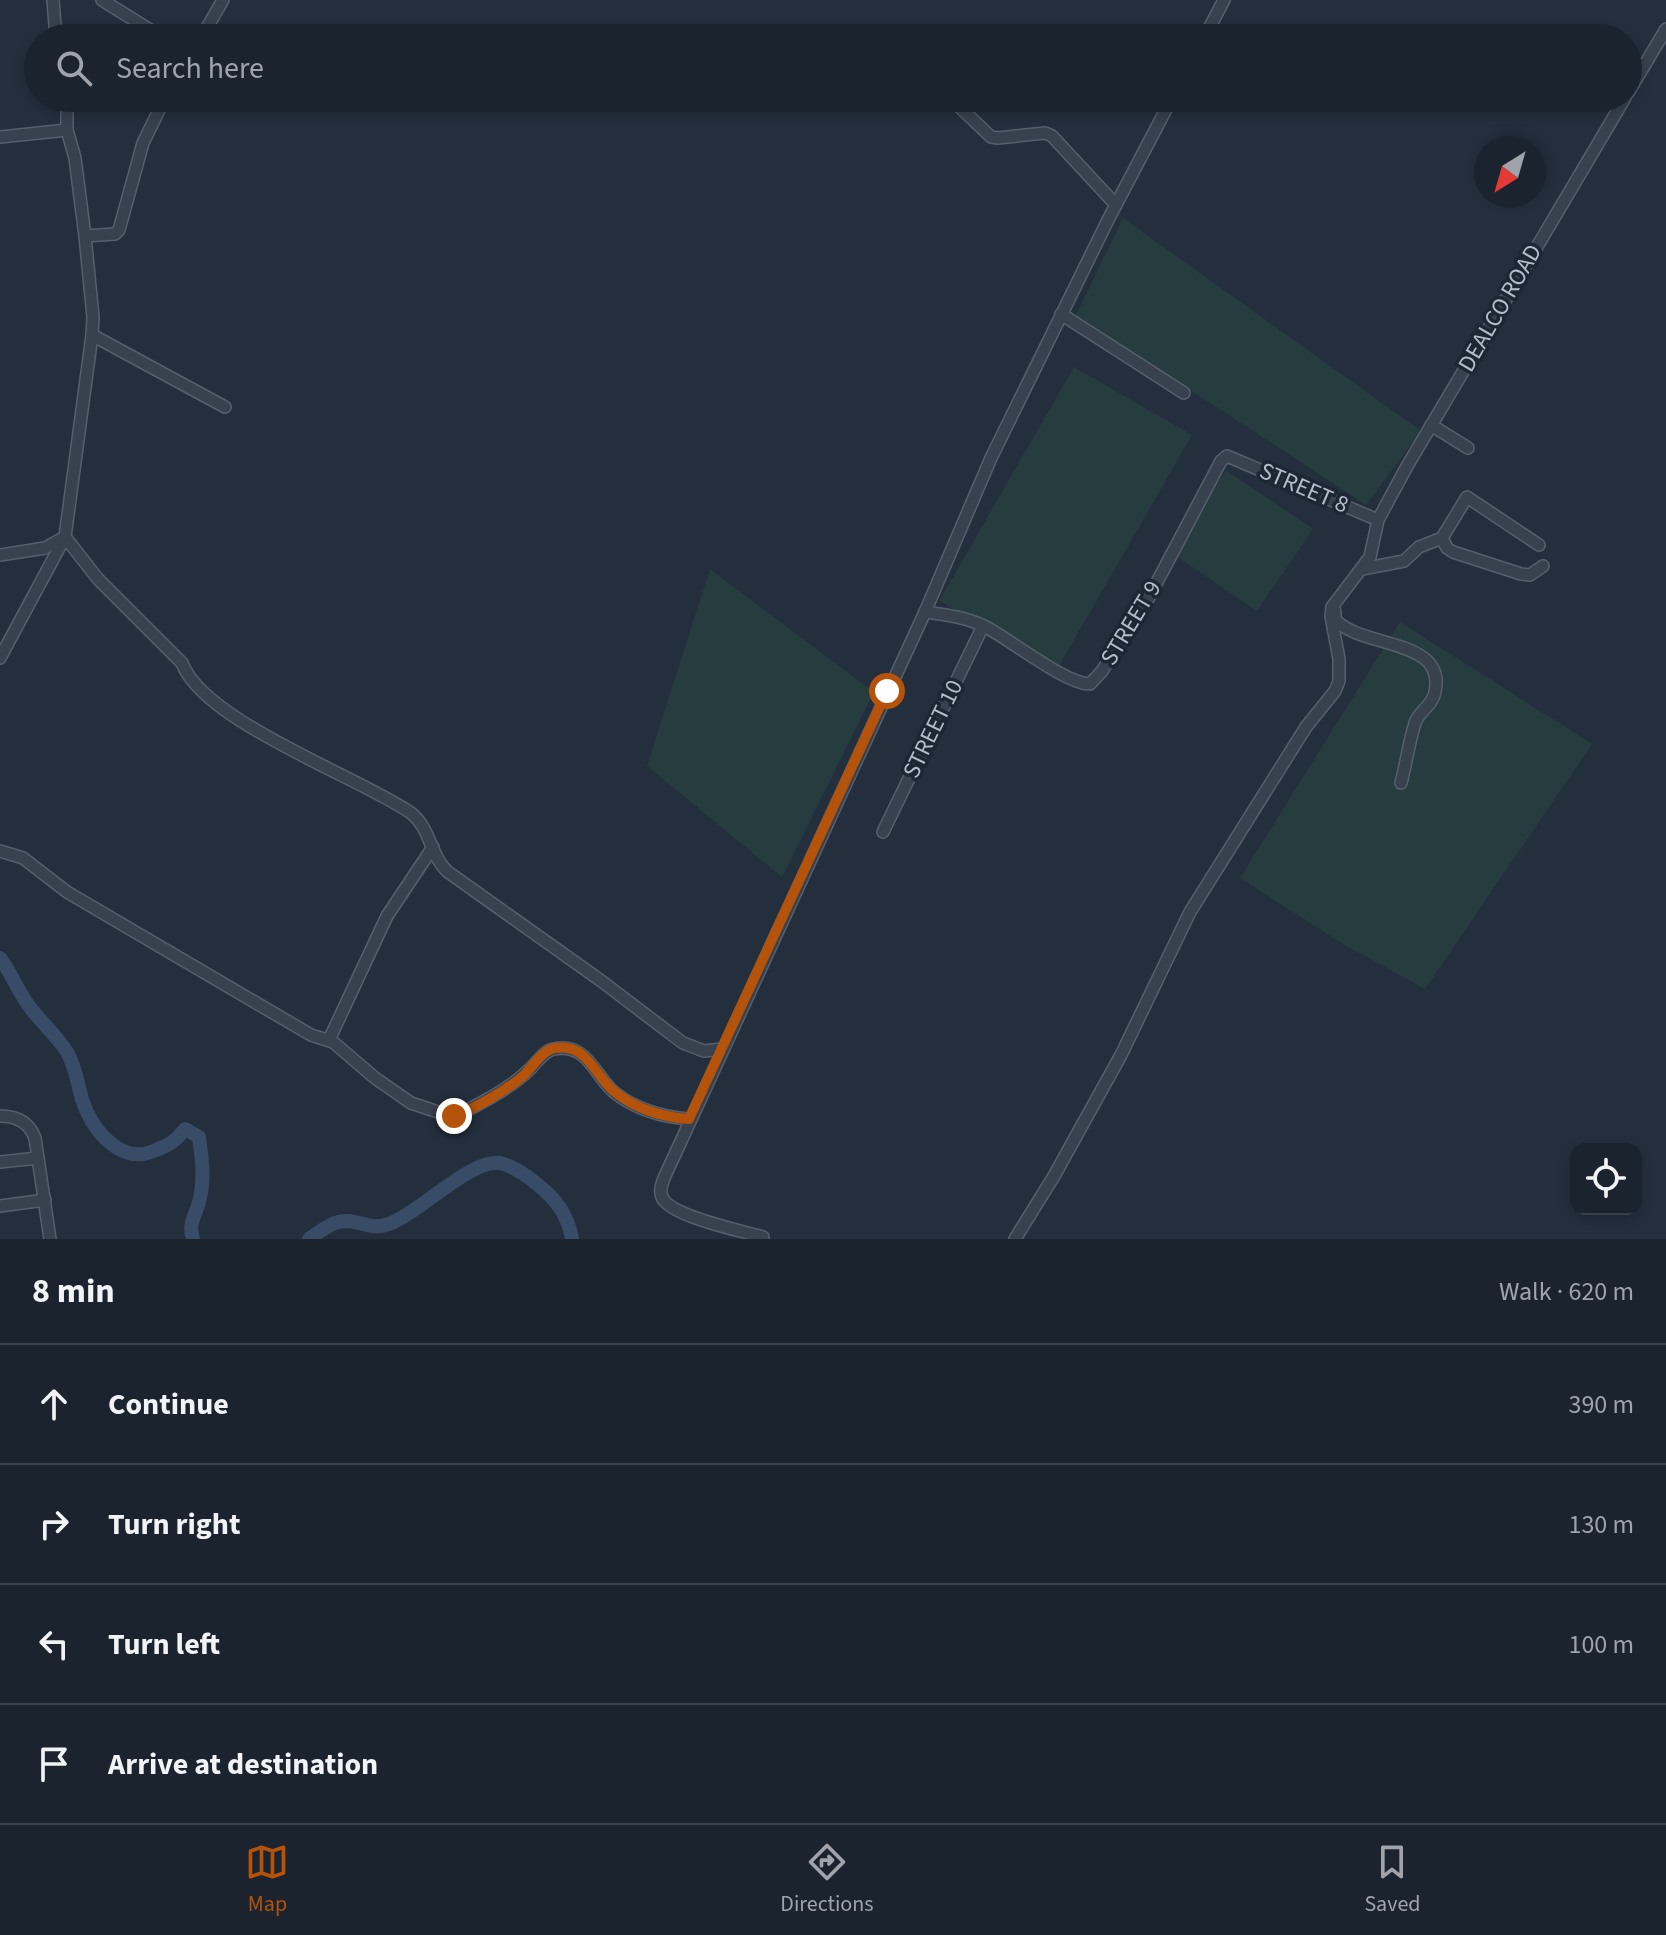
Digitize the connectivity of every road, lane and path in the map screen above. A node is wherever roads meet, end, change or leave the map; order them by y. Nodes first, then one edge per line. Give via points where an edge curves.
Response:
1 (53, 0) edge
2 (102, 0) edge
3 (223, 0) edge
4 (1224, 0) edge
5 (55, 24) edge
6 (141, 24) edge
7 (209, 24) edge
8 (1211, 24) edge
9 (1666, 29) edge
10 (1642, 69) edge
11 (67, 112) edge
12 (158, 112) edge
13 (965, 112) edge
14 (1165, 112) edge
15 (1617, 112) edge
16 (67, 130) junction
17 (0, 137) edge
18 (1116, 205) junction
19 (85, 236) junction
20 (1061, 314) junction
21 (92, 335) junction
22 (1184, 393) dead end
23 (225, 407) dead end
24 (1431, 425) junction
25 (1468, 448) dead end
26 (1230, 456) joint
27 (1378, 520) junction
28 (65, 537) junction
29 (1442, 538) junction
30 (1539, 545) dead end
31 (0, 555) edge
32 (1543, 566) dead end
33 (1362, 569) junction
34 (1334, 602) junction
35 (925, 612) junction
36 (983, 626) junction
37 (0, 658) edge
38 (1401, 783) dead end
39 (883, 832) dead end
40 (433, 847) junction
41 (0, 851) edge
42 (329, 1040) junction
43 (722, 1049) junction
44 (0, 1116) edge
45 (689, 1119) junction
46 (38, 1158) junction
47 (0, 1162) edge
48 (45, 1200) junction
49 (0, 1206) edge
50 (763, 1237) edge
51 (50, 1239) edge
52 (1015, 1239) edge

1 - 5 street
2 - 6 street
3 - 7 street
4 - 8 street
9 - 10 street, DEALCO ROAD
11 - 16 street
12 - 19 street via 143,143 119,230
13 - 18 street via 991,137 1052,136
14 - 18 street
15 - 24 street, DEALCO ROAD
16 - 17 street
16 - 19 street
18 - 20 street
19 - 21 street
20 - 22 street
20 - 35 street
21 - 23 street
21 - 28 street
24 - 25 street
24 - 27 street, DEALCO ROAD
26 - 27 street, STREET 8
26 - 36 street, STREET 9 via 1221,461 1148,599 1095,681 1076,682
27 - 33 street
28 - 31 street via 45,548
28 - 37 street
28 - 40 street via 208,696 264,735 405,809 422,824
29 - 30 street via 1467,497
29 - 32 street via 1453,552 1521,574 1530,575
29 - 33 street via 1419,547 1404,561
33 - 34 street
34 - 38 street via 1335,619 1345,629 1418,652 1434,670 1434,696 1415,722
34 - 52 street via 1331,616 1339,659 1335,691 1306,727 1190,912 1121,1055
35 - 36 street
35 - 43 street
36 - 39 street, STREET 10
40 - 42 street via 387,916
40 - 43 street via 445,869 683,1043 704,1051
41 - 42 street via 23,858 74,896 311,1035
42 - 45 street via 411,1103 450,1116 511,1084 556,1048 584,1056 614,1092 649,1113
43 - 45 street
44 - 46 street via 16,1117 32,1130
45 - 50 street via 664,1178 662,1198 674,1209
46 - 47 street
46 - 48 street
48 - 49 street
48 - 51 street

